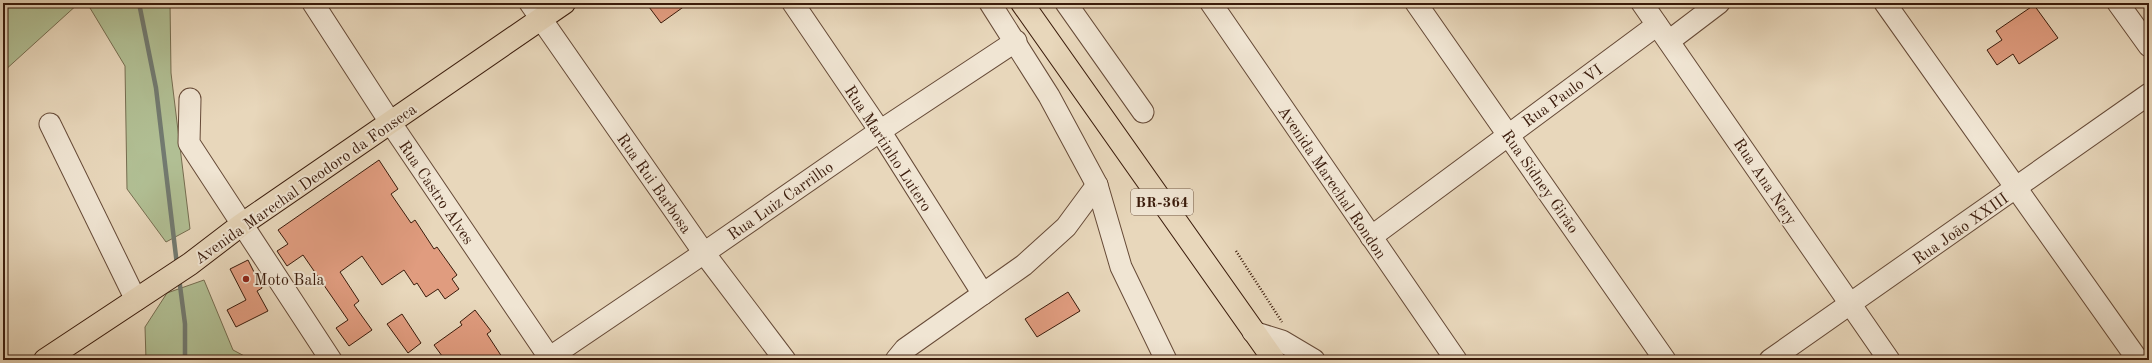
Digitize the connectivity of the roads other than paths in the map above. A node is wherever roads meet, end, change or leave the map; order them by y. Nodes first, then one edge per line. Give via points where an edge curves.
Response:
1 (313, 3) edge
2 (564, 3) edge
3 (793, 3) edge
4 (990, 3) edge
5 (1022, 3) edge
6 (1066, 3) edge
7 (1211, 3) edge
8 (1416, 3) edge
9 (1642, 3) edge
10 (1718, 3) edge
11 (1885, 3) edge
12 (2118, 3) edge
13 (536, 11) edge
14 (1663, 33) junction
15 (1016, 42) junction
16 (2149, 46) edge
17 (2149, 94) edge
18 (190, 99) dead end
19 (1143, 112) dead end
20 (390, 122) junction
21 (50, 124) dead end
22 (880, 131) junction
23 (1508, 134) junction
24 (1097, 185) junction
25 (2017, 188) junction
26 (241, 225) junction
27 (1371, 237) junction
28 (704, 253) junction
29 (983, 294) junction
30 (136, 300) junction
31 (1850, 305) junction
32 (1253, 332) junction
33 (549, 359) edge
34 (45, 360) edge
35 (331, 360) edge
36 (785, 360) edge
37 (896, 360) edge
38 (1166, 360) edge
39 (1274, 360) edge
40 (1314, 360) edge
41 (1456, 360) edge
42 (1665, 360) edge
43 (1770, 360) edge
44 (1889, 360) edge
45 (2138, 360) edge

1 - 20 street, Rua Castro Alves
2 - 13 main road, Avenida Marechal Deodoro da Fonseca
3 - 22 street, Rua Martinho Lutero
4 - 15 street
5 - 32 main road, BR-364
6 - 19 street
7 - 27 street, Avenida Marechal Rondon
8 - 23 street, Rua Sidney Girão
9 - 14 street, Rua Ana Nery
10 - 14 street, Rua Paulo VI
11 - 25 street
12 - 16 street
13 - 20 main road, Avenida Marechal Deodoro da Fonseca
13 - 28 street, Rua Rui Barbosa
14 - 23 street, Rua Paulo VI
14 - 31 street, Rua Ana Nery
15 - 22 street, Rua Luiz Carrilho
15 - 24 street via 1049,96
17 - 25 street, Rua João XXIII
18 - 26 street via 189,143
20 - 26 main road, Avenida Marechal Deodoro da Fonseca
20 - 33 street, Rua Castro Alves
21 - 30 street
22 - 28 street, Rua Luiz Carrilho
22 - 29 street, Rua Martinho Lutero
23 - 27 street, Rua Paulo VI
23 - 42 street, Rua Sidney Girão
24 - 29 street via 1066,227 1024,265
24 - 38 street via 1121,266
25 - 31 street, Rua João XXIII
25 - 45 street
26 - 30 main road, Avenida Marechal Deodoro da Fonseca via 190,264
26 - 35 street
27 - 41 street, Avenida Marechal Rondon
28 - 33 street, Rua Luiz Carrilho
28 - 36 street, Rua Rui Barbosa
29 - 37 street via 905,348
30 - 34 main road, Avenida Marechal Deodoro da Fonseca
31 - 43 street, Rua João XXIII
31 - 44 street, Rua Ana Nery
32 - 39 main road, BR-364
32 - 40 street via 1282,341

